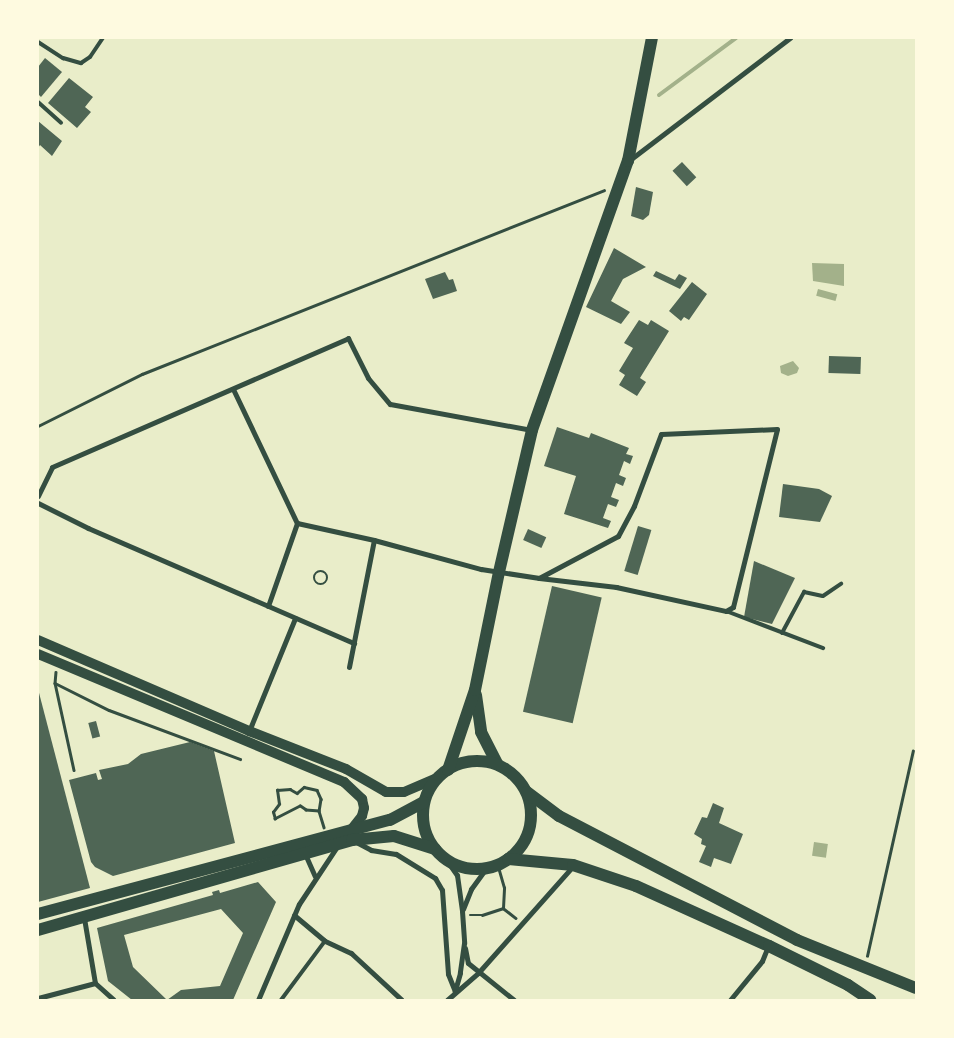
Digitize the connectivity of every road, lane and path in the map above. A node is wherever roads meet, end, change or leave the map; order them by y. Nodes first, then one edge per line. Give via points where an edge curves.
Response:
1 (103, 38) edge
2 (652, 38) edge
3 (790, 38) edge
4 (38, 42) edge
5 (38, 102) edge
6 (61, 123) dead end
7 (628, 161) junction
8 (622, 183) junction
9 (233, 388) junction
10 (38, 426) edge
11 (532, 430) junction
12 (38, 496) edge
13 (38, 503) edge
14 (298, 523) junction
15 (374, 540) junction
16 (498, 572) junction
17 (539, 578) junction
18 (841, 584) dead end
19 (318, 585) joint
20 (268, 606) junction
21 (726, 611) junction
22 (295, 618) junction
23 (782, 632) junction
24 (38, 640) edge
25 (354, 643) junction
26 (823, 648) dead end
27 (38, 654) edge
28 (57, 663) junction
29 (349, 667) dead end
30 (55, 683) junction
31 (475, 690) junction
32 (248, 730) junction
33 (913, 751) dead end
34 (240, 759) dead end
35 (498, 764) junction
36 (74, 770) dead end
37 (443, 774) junction
38 (527, 792) junction
39 (424, 802) junction
40 (319, 811) junction
41 (352, 834) junction
42 (327, 835) junction
43 (338, 844) junction
44 (435, 848) junction
45 (305, 854) junction
46 (444, 858) junction
47 (497, 864) junction
48 (574, 865) junction
49 (316, 876) junction
50 (503, 908) junction
51 (462, 913) junction
52 (38, 914) edge
53 (294, 915) junction
54 (84, 918) junction
55 (522, 923) junction
56 (38, 930) edge
57 (325, 941) junction
58 (464, 943) junction
59 (769, 946) junction
60 (865, 967) junction
61 (478, 973) junction
62 (95, 983) junction
63 (916, 988) edge
64 (455, 991) junction
65 (38, 998) edge
66 (114, 1000) edge
67 (258, 1000) edge
68 (281, 1000) edge
69 (402, 1000) edge
70 (447, 1000) edge
71 (514, 1000) edge
72 (730, 1000) edge
73 (870, 1000) edge

1 - 4 lane via 82,63 63,58
2 - 7 highway
3 - 7 street
5 - 6 lane
7 - 8 highway
8 - 10 path via 142,374
8 - 11 highway
9 - 11 street via 348,338 368,378 390,404
9 - 12 street via 52,467
9 - 14 street
11 - 16 highway
13 - 20 street
14 - 15 street
14 - 20 street
15 - 16 street
15 - 25 street
16 - 17 street
16 - 31 highway
17 - 21 street via 616,587
17 - 21 street via 618,536 634,506 661,434 778,429 733,607
18 - 23 lane via 824,596 804,592
19 - 19 path via 328,580 324,572 315,574 314,581
20 - 22 street
21 - 23 lane
22 - 25 street
22 - 32 street
23 - 26 lane
24 - 32 main road
25 - 29 street
27 - 28 main road
28 - 30 path
28 - 41 main road via 344,782 362,799 364,808
30 - 34 path via 109,710
30 - 36 path
31 - 35 highway via 481,732
31 - 37 highway
32 - 37 main road via 346,769 386,792 404,792
33 - 60 path
35 - 37 highway via 480,760 462,763
35 - 38 highway
37 - 39 highway via 427,793
38 - 47 highway via 531,810 530,829 522,846
38 - 60 highway via 559,816 797,940
39 - 41 highway via 390,820
39 - 44 highway via 426,832
40 - 40 path via 322,799 316,790 304,788 297,793 290,789 277,790 279,804 273,812 275,819 300,806
40 - 42 path
41 - 42 highway
41 - 43 highway
41 - 44 highway via 394,836
41 - 64 street via 371,850 396,854 435,878 442,890 448,974
42 - 52 highway
43 - 45 highway
43 - 49 street
44 - 46 highway
45 - 49 street
45 - 54 highway
46 - 47 highway via 471,868
46 - 51 street via 457,875
47 - 48 highway
47 - 50 path via 504,888
47 - 51 street via 471,890
48 - 55 street
48 - 59 highway via 636,886
49 - 53 street
50 - 51 path via 482,915
50 - 55 path
51 - 58 street
53 - 57 street
53 - 67 street
54 - 56 highway
54 - 62 street
55 - 61 street
57 - 68 lane
57 - 69 street via 350,953
58 - 61 street via 468,963
58 - 64 street
59 - 72 street via 762,961
59 - 73 highway via 848,985
60 - 63 highway
61 - 64 street
61 - 71 street
62 - 65 street
62 - 66 street
64 - 70 street

